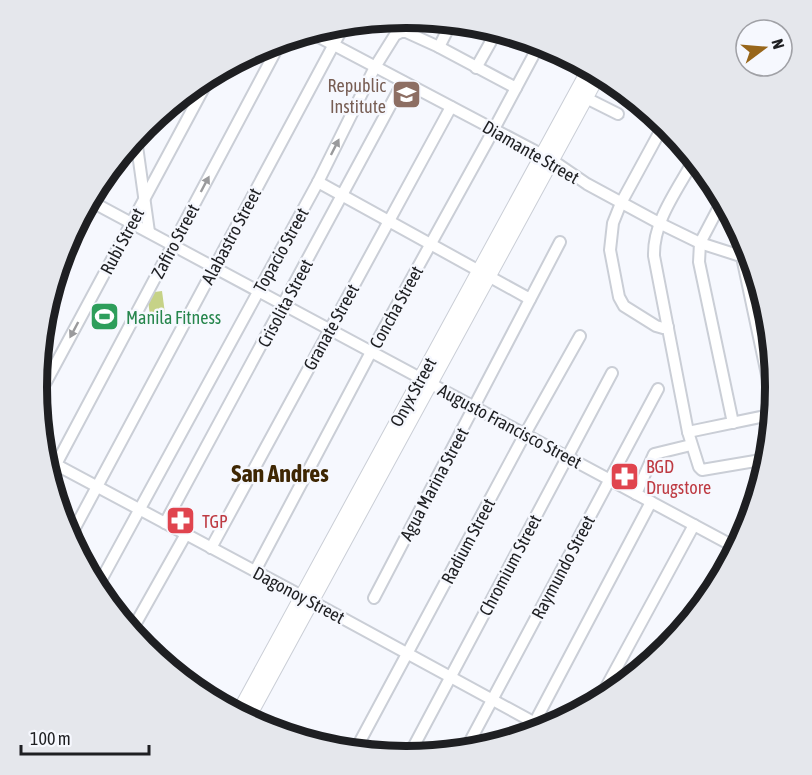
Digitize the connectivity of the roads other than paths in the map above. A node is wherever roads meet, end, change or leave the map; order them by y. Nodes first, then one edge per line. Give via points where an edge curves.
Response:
1 (447, 31) edge
2 (339, 35) edge
3 (322, 39) edge
4 (492, 39) edge
5 (334, 45) junction
6 (439, 47) junction
7 (535, 53) edge
8 (274, 54) edge
9 (375, 67) junction
10 (477, 68) junction
11 (585, 77) edge
12 (403, 82) junction
13 (594, 82) edge
14 (516, 88) junction
15 (201, 93) edge
16 (586, 98) junction
17 (451, 107) junction
18 (618, 114) dead end
19 (494, 130) junction
20 (659, 133) edge
21 (137, 150) edge
22 (547, 158) junction
23 (690, 167) edge
24 (318, 182) junction
25 (342, 195) junction
26 (144, 199) junction
27 (621, 203) junction
28 (98, 204) edge
29 (718, 209) edge
30 (389, 221) junction
31 (132, 223) junction
32 (659, 223) junction
33 (149, 232) junction
34 (560, 242) dead end
35 (700, 243) junction
36 (431, 244) junction
37 (173, 246) junction
38 (740, 256) edge
39 (214, 268) junction
40 (484, 273) junction
41 (258, 291) junction
42 (752, 292) edge
43 (530, 299) junction
44 (284, 305) junction
45 (668, 327) junction
46 (330, 330) junction
47 (580, 336) dead end
48 (371, 352) junction
49 (763, 353) edge
50 (612, 373) dead end
51 (47, 380) edge
52 (425, 381) junction
53 (657, 389) dead end
54 (474, 407) junction
55 (764, 416) edge
56 (733, 423) junction
57 (688, 432) junction
58 (525, 434) junction
59 (692, 445) junction
60 (567, 456) junction
61 (757, 461) edge
62 (55, 464) edge
63 (56, 467) edge
64 (609, 479) junction
65 (97, 487) junction
66 (636, 494) junction
67 (651, 502) junction
68 (140, 509) junction
69 (165, 523) junction
70 (694, 525) junction
71 (75, 527) edge
72 (186, 534) junction
73 (729, 544) edge
74 (211, 548) junction
75 (255, 571) junction
76 (102, 578) edge
77 (374, 598) dead end
78 (307, 599) junction
79 (136, 624) edge
80 (407, 653) junction
81 (451, 677) junction
82 (260, 684) junction
83 (608, 684) edge
84 (492, 700) junction
85 (243, 707) edge
86 (251, 711) edge
87 (535, 722) edge
88 (527, 725) edge
89 (470, 741) edge
90 (359, 743) edge
91 (414, 746) edge

1 - 6 street
2 - 5 street, Alabastro Street
3 - 5 street, Diamante Street
4 - 10 street
5 - 9 street, Diamante Street
5 - 39 street, Alabastro Street
6 - 9 street, Topacio Street via 401,32 395,35
6 - 10 street, Topacio Street
7 - 14 street, Concha Street
37 -> 8 street, Zafiro Street
9 - 12 street, Diamante Street
24 -> 9 street, Topacio Street
10 - 14 street, Topacio Street
11 - 22 main road, Onyx Street
12 - 17 street, Diamante Street
12 - 25 street, Crisolita Street
13 - 16 main road, Onyx Street
14 - 19 street, Concha Street
15 - 26 street, Rubi Street
16 - 18 street
16 - 22 main road, Onyx Street
17 - 19 street, Diamante Street
17 - 30 street, Granate Street
19 - 22 street, Diamante Street
19 - 36 street, Concha Street
20 - 27 street
21 - 26 street
22 - 27 street, Diamante Street
22 - 40 main road, Onyx Street
23 - 32 street
24 - 25 street
24 - 41 street, Topacio Street
25 - 30 street
25 - 44 street, Crisolita Street
26 - 31 street, Rubi Street
26 - 33 street
27 - 32 street, Diamante Street
27 - 45 street via 613,223 610,250 620,297 624,306 656,326
28 - 31 street, Augusto Francisco Street
29 - 35 street
30 - 36 street
30 - 46 street, Granate Street
31 - 33 street, Augusto Francisco Street
31 -> 51 street, Rubi Street
32 - 35 street, Diamante Street
32 - 45 street via 654,256
33 - 37 street, Augusto Francisco Street
34 - 43 street, Agua Marina Street
35 - 38 street, Diamante Street
35 - 56 street via 699,262
36 - 40 street
36 - 48 street, Concha Street
37 - 39 street, Augusto Francisco Street
37 - 62 street, Zafiro Street
39 - 41 street, Augusto Francisco Street
39 - 65 street, Alabastro Street
40 - 43 street
40 - 52 main road, Onyx Street
41 - 44 street, Augusto Francisco Street
41 - 68 street, Topacio Street
42 - 49 street
43 - 54 street, Agua Marina Street
44 - 46 street, Augusto Francisco Street
44 - 69 street, Crisolita Street
45 - 57 street
46 - 48 street, Augusto Francisco Street
46 - 74 street, Granate Street
47 - 58 street, Radium Street
48 - 52 street, Augusto Francisco Street
48 - 75 street, Concha Street
50 - 60 street, Chromium Street
52 - 54 street, Augusto Francisco Street
52 - 78 main road, Onyx Street
53 - 64 street, Raymundo Street
54 - 58 street, Augusto Francisco Street
54 - 77 street, Agua Marina Street
55 - 56 street
56 - 57 street
57 - 59 street
58 - 60 street, Augusto Francisco Street
58 - 80 street, Radium Street
59 - 61 street via 702,470
59 - 66 street via 654,453
60 - 64 street, Augusto Francisco Street
60 - 81 street, Chromium Street
63 - 65 street, Dagonoy Street
64 - 66 street, Augusto Francisco Street
64 - 84 street, Raymundo Street
65 - 68 street, Dagonoy Street
65 - 71 street, Alabastro Street
66 - 67 street, Augusto Francisco Street
67 - 70 street, Augusto Francisco Street
67 - 87 street
68 - 69 street, Dagonoy Street
68 - 76 street, Topacio Street
69 - 72 street, Dagonoy Street
70 - 73 street, Augusto Francisco Street
70 - 83 street
72 - 74 street, Dagonoy Street
72 - 79 street
74 - 75 street, Dagonoy Street
75 - 78 street, Dagonoy Street
78 - 80 street, Dagonoy Street
78 - 82 main road, Onyx Street
80 - 81 street, Dagonoy Street
80 - 90 street, Radium Street
81 - 84 street, Dagonoy Street
81 - 91 street, Chromium Street
82 - 85 main road, Onyx Street
82 - 86 main road, Onyx Street
84 - 88 street, Dagonoy Street
84 - 89 street, Raymundo Street

